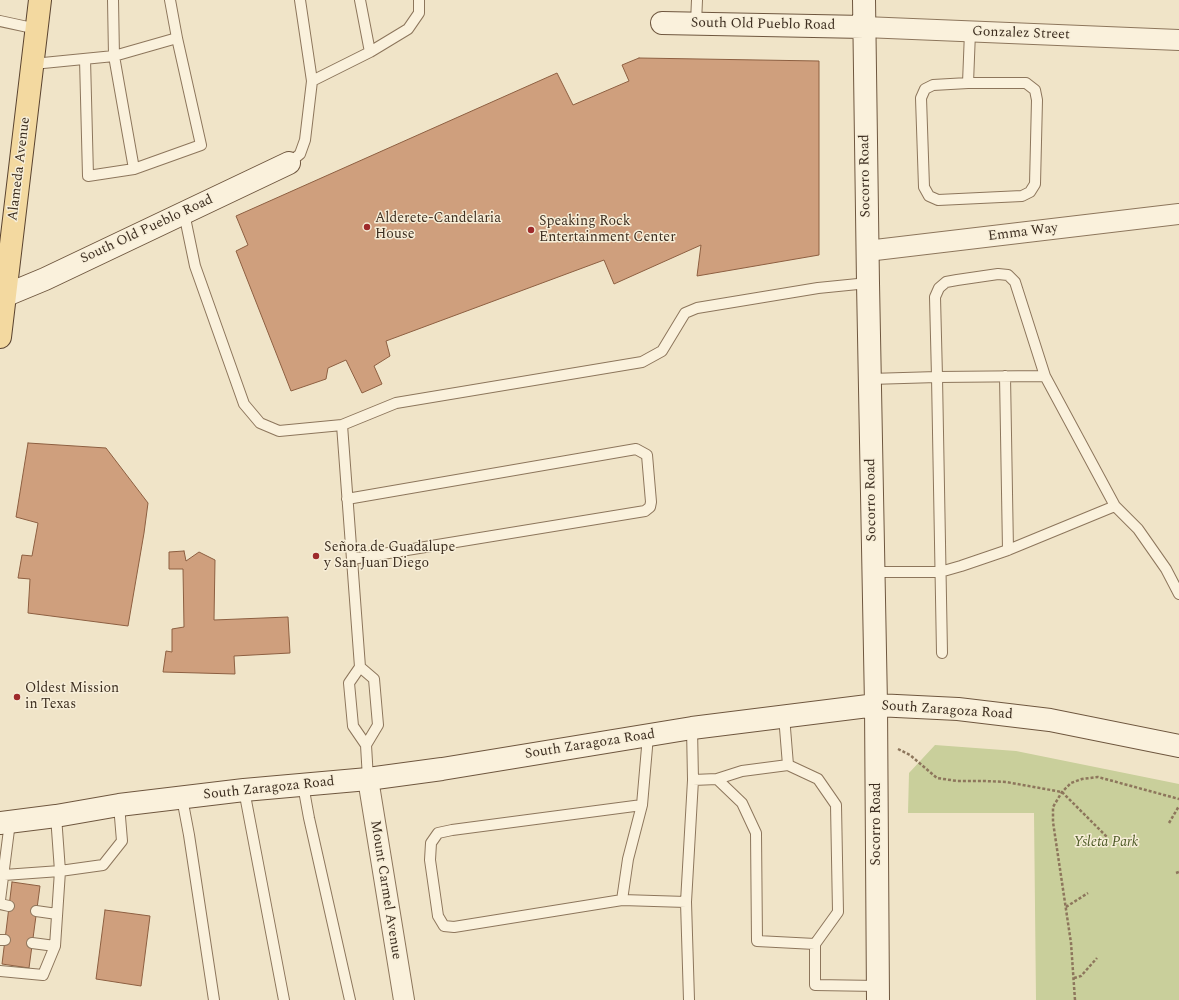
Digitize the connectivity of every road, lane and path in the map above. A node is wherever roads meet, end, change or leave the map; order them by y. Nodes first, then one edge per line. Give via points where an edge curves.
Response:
1 (40, 0) edge
2 (114, 0) edge
3 (170, 0) edge
4 (300, 0) edge
5 (360, 0) edge
6 (419, 0) edge
7 (696, 0) edge
8 (864, 0) edge
9 (0, 20) edge
10 (662, 23) dead end
11 (696, 23) junction
12 (864, 27) junction
13 (36, 29) junction
14 (970, 32) junction
15 (177, 38) junction
16 (1179, 40) edge
17 (370, 52) junction
18 (114, 56) junction
19 (85, 59) junction
20 (33, 64) junction
21 (312, 81) junction
22 (968, 83) junction
23 (289, 163) joint
24 (134, 169) junction
25 (184, 213) junction
26 (1179, 214) edge
27 (867, 251) junction
28 (868, 283) junction
29 (1, 297) edge
30 (0, 337) edge
31 (1005, 376) junction
32 (1045, 376) junction
33 (937, 377) junction
34 (870, 379) junction
35 (342, 426) junction
36 (347, 499) junction
37 (1115, 506) junction
38 (1008, 550) junction
39 (352, 559) junction
40 (873, 572) junction
41 (940, 572) junction
42 (1179, 594) edge
43 (942, 652) dead end
44 (360, 667) junction
45 (876, 705) junction
46 (784, 716) junction
47 (692, 728) junction
48 (648, 736) junction
49 (876, 739) junction
50 (366, 745) junction
51 (1179, 746) edge
52 (788, 765) junction
53 (368, 779) junction
54 (717, 779) junction
55 (693, 780) junction
56 (303, 785) junction
57 (244, 790) junction
58 (1062, 792) junction
59 (182, 798) junction
60 (1179, 799) edge
61 (119, 805) junction
62 (642, 805) junction
63 (1179, 806) edge
64 (56, 816) junction
65 (5, 822) edge
66 (1169, 823) dead end
67 (1108, 838) dead end
68 (60, 871) junction
69 (4, 874) junction
70 (1088, 893) dead end
71 (0, 900) edge
72 (622, 900) junction
73 (686, 902) junction
74 (1066, 907) junction
75 (36, 911) dead end
76 (57, 914) junction
77 (32, 943) dead end
78 (815, 944) junction
79 (55, 946) junction
80 (1097, 958) dead end
81 (0, 971) edge
82 (1074, 978) junction
83 (878, 993) edge
84 (214, 1000) edge
85 (284, 1000) edge
86 (350, 1000) edge
87 (404, 1000) edge
88 (689, 1000) edge
89 (1075, 1000) edge

1 - 13 main road, Alameda Avenue
2 - 18 lane
3 - 15 lane
4 - 21 lane
5 - 17 lane
6 - 17 lane via 419,14 408,29
7 - 11 lane
8 - 12 main road, Socorro Road
9 - 13 lane
10 - 11 main road, South Old Pueblo Road
11 - 12 main road, South Old Pueblo Road
12 - 14 street, Gonzalez Street
12 - 27 main road, Socorro Road
13 - 20 main road, Alameda Avenue
14 - 16 street, Gonzalez Street
14 - 22 lane
15 - 18 lane
15 - 24 lane via 201,145
17 - 21 lane
18 - 19 lane
18 - 24 lane
19 - 20 lane
19 - 24 lane via 88,176
20 - 29 main road, Alameda Avenue
21 - 23 lane via 304,140 300,154
22 - 22 lane via 1026,83 1035,90 1035,184 1030,192 1022,196 938,200 929,196 924,187 921,98 925,89 933,85
23 - 25 main road, South Old Pueblo Road
25 - 29 main road, South Old Pueblo Road
25 - 35 lane via 195,266 244,404 260,423 279,431
26 - 27 street, Emma Way
27 - 28 main road, Socorro Road
28 - 34 main road, Socorro Road
28 - 35 lane via 818,288 697,308 685,313 662,352 642,362 396,403
29 - 30 main road, Alameda Avenue
31 - 32 lane
31 - 33 lane
31 - 38 lane
32 - 33 lane via 1015,282 1008,275 998,274 946,282 939,288 935,298
32 - 37 lane
33 - 34 lane
33 - 41 lane
34 - 40 main road, Socorro Road
35 - 36 lane
36 - 39 lane
36 - 39 lane via 636,449 647,455 651,502 645,511
37 - 38 lane
37 - 42 lane via 1138,529 1166,569
38 - 41 lane
39 - 44 lane
40 - 41 lane
40 - 45 main road, Socorro Road
41 - 43 lane
44 - 50 lane via 349,683 353,726
44 - 50 lane via 374,679 378,725
45 - 46 main road, South Zaragoza Road
45 - 49 main road, Socorro Road
45 - 51 main road, South Zaragoza Road via 958,709 1050,720
46 - 47 main road, South Zaragoza Road
46 - 52 lane
47 - 48 main road, South Zaragoza Road
47 - 55 lane
48 - 53 main road, South Zaragoza Road
48 - 62 lane
49 - 58 path via 910,755 937,778 1006,782
49 - 83 main road, Socorro Road
50 - 53 lane
52 - 54 lane via 742,771
52 - 78 lane via 818,780 836,805 838,912
53 - 56 main road, South Zaragoza Road
53 - 87 street, Mount Carmel Avenue
54 - 55 lane
54 - 78 lane via 742,803 756,833 757,942
55 - 73 lane
56 - 57 main road, South Zaragoza Road
56 - 86 lane
57 - 59 main road, South Zaragoza Road
57 - 85 lane
58 - 60 path via 1071,783 1098,777
58 - 67 path
58 - 74 path via 1054,808 1052,822
59 - 61 main road, South Zaragoza Road
59 - 84 lane
61 - 64 main road, South Zaragoza Road
61 - 68 lane via 122,840 103,865
62 - 72 lane via 628,859
62 - 72 lane via 452,830 438,833 431,843 430,860 438,916 444,926 454,927
63 - 66 path
64 - 65 main road, South Zaragoza Road
64 - 68 lane
65 - 69 lane
68 - 69 lane
68 - 76 lane
69 - 71 lane
70 - 74 path
72 - 73 lane
73 - 88 lane
74 - 82 path
75 - 76 lane
76 - 79 lane
77 - 79 lane
78 - 83 lane via 815,984
79 - 81 lane via 43,975
80 - 82 path via 1081,976
82 - 89 path

